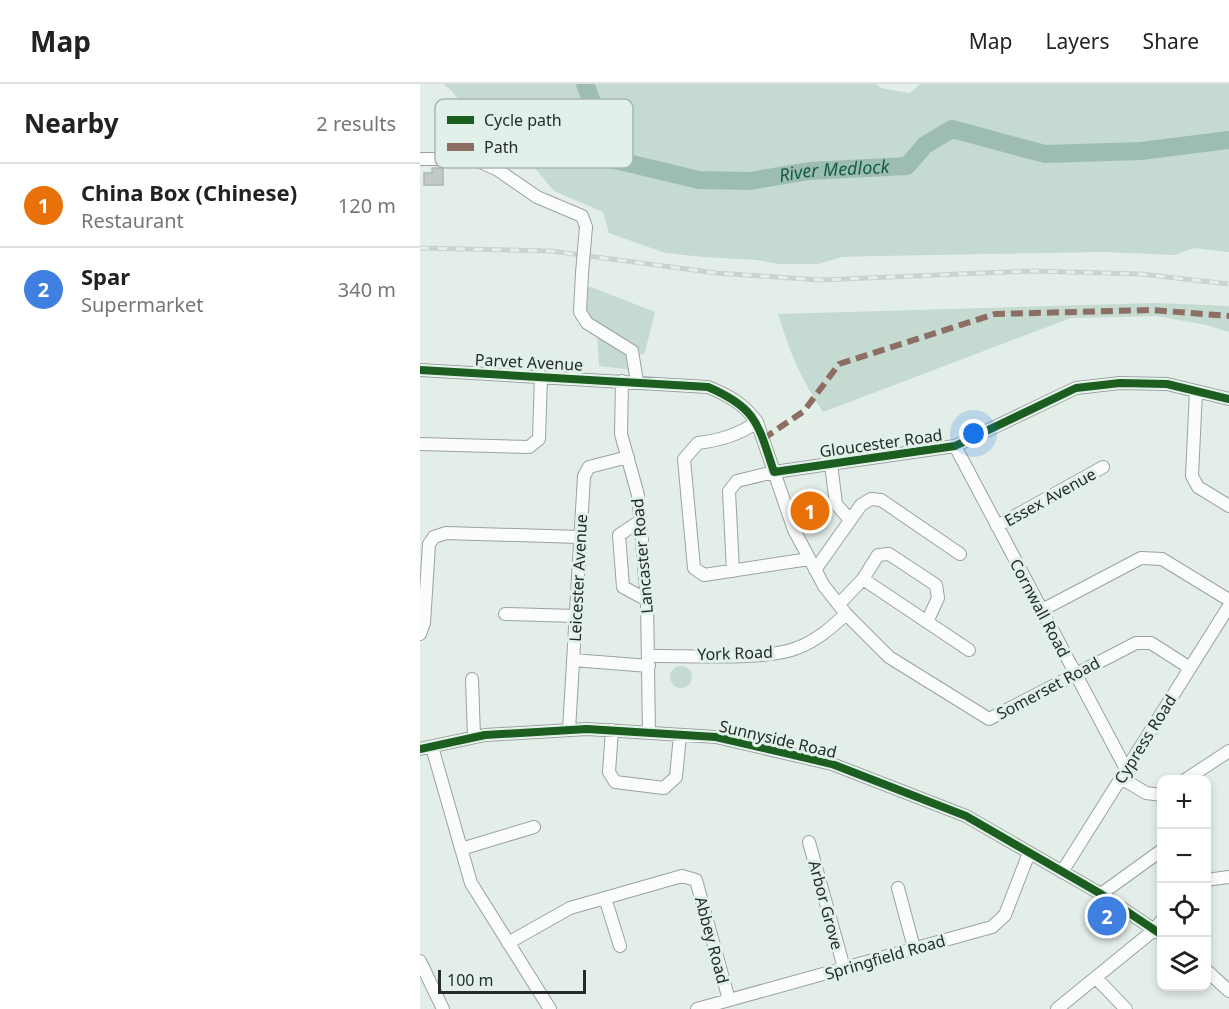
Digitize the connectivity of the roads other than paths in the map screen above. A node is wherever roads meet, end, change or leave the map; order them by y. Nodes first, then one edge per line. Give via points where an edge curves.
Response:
1 (494, 168) edge
2 (420, 370) edge
3 (541, 376) junction
4 (622, 381) junction
5 (637, 382) junction
6 (1196, 391) junction
7 (1229, 399) edge
8 (757, 422) junction
9 (420, 444) edge
10 (955, 446) junction
11 (628, 457) junction
12 (831, 464) junction
13 (1102, 467) dead end
14 (774, 472) junction
15 (1229, 506) edge
16 (850, 520) junction
17 (640, 521) junction
18 (997, 526) junction
19 (580, 537) junction
20 (960, 554) dead end
21 (424, 558) edge
22 (809, 559) junction
23 (816, 570) junction
24 (733, 571) junction
25 (863, 579) junction
26 (647, 600) junction
27 (1229, 600) edge
28 (1229, 606) edge
29 (842, 609) junction
30 (1042, 610) junction
31 (505, 614) dead end
32 (576, 616) junction
33 (927, 622) junction
34 (420, 634) edge
35 (969, 650) dead end
36 (573, 660) junction
37 (649, 661) junction
38 (1190, 668) junction
39 (1076, 674) junction
40 (472, 679) dead end
41 (569, 730) junction
42 (612, 730) junction
43 (649, 733) junction
44 (680, 735) junction
45 (474, 737) junction
46 (426, 748) edge
47 (1229, 751) edge
48 (1124, 774) junction
49 (1193, 775) edge
50 (1157, 794) edge
51 (534, 827) dead end
52 (809, 842) dead end
53 (461, 849) junction
54 (1029, 853) junction
55 (1157, 853) edge
56 (1062, 872) junction
57 (1229, 878) edge
58 (1211, 880) edge
59 (898, 888) dead end
60 (1101, 894) junction
61 (605, 898) junction
62 (1157, 927) edge
63 (1157, 930) edge
64 (508, 943) junction
65 (620, 946) dead end
66 (914, 948) junction
67 (422, 968) edge
68 (844, 968) junction
69 (1211, 975) edge
70 (1096, 979) junction
71 (1229, 991) edge
72 (729, 1000) junction
73 (443, 1009) edge
74 (550, 1009) edge
75 (698, 1009) edge
76 (1057, 1009) edge
77 (1126, 1009) edge

1 - 5 street, bridge via 537,197 582,216 586,226 580,312 587,323 632,351
2 - 3 street, Parvet Avenue
3 - 4 street, Parvet Avenue
3 - 9 street via 539,439 535,445
4 - 5 street, Parvet Avenue
4 - 11 street, Lancaster Road via 621,434
5 - 8 street, Somerset Road via 708,387 740,403
6 - 7 street, Gloucester Road
6 - 10 street, Gloucester Road via 1167,384 1119,383 1076,388
6 - 15 street via 1192,476 1198,487
8 - 14 street, Somerset Road
8 - 24 street via 741,433 698,443 684,459 694,568 704,575
10 - 12 street, Gloucester Road
10 - 18 street, Cornwall Road
11 - 17 street, Lancaster Road
11 - 19 street, Leicester Avenue via 589,467 584,476
12 - 14 street, Gloucester Road
12 - 16 street via 836,504
13 - 18 street, Essex Avenue
14 - 22 street, Somerset Road via 794,530
14 - 24 street, Gloucester Road via 737,481 729,491
16 - 20 street via 861,505 871,499 881,500
16 - 23 street
17 - 26 street, Lancaster Road
17 - 26 street via 619,535 623,587
18 - 30 street, Cornwall Road
19 - 21 street via 446,533 432,540
19 - 32 street, Leicester Avenue
21 - 34 street via 424,623
22 - 23 street, Somerset Road
22 - 24 street
23 - 29 street, Somerset Road
25 - 29 street, York Road
25 - 33 street
25 - 33 street, York Road via 878,555 889,554 936,585 938,598
26 - 37 street, Lancaster Road
27 - 30 street via 1162,559 1141,558
28 - 38 street, Cypress Road
29 - 37 street, York Road via 824,635 795,649
29 - 39 street, Somerset Road via 889,657 989,719
30 - 39 street, Cornwall Road
31 - 32 street
32 - 36 street, Leicester Avenue
33 - 35 street
36 - 37 street, York Road
36 - 41 street, Leicester Avenue
37 - 43 street, Lancaster Road
38 - 39 street, Somerset Road via 1151,643 1136,643
38 - 48 street, Cypress Road
39 - 48 street, Cornwall Road
40 - 45 street
41 - 42 street, Sunnyside Road
41 - 45 street, Sunnyside Road
42 - 43 street, Sunnyside Road
42 - 44 street via 609,772 615,782 664,788 676,777
43 - 44 street, Sunnyside Road
44 - 54 street, Sunnyside Road via 716,737 832,764 966,816
45 - 46 street, Sunnyside Road
46 - 53 street
47 - 49 street
48 - 50 street via 1146,793
48 - 56 street, Cypress Road
51 - 53 street
52 - 68 street, Arbor Grove
53 - 64 street via 471,884
54 - 56 street, Sunnyside Road
54 - 66 street, Springfield Road via 1005,915 992,927
55 - 60 street
56 - 60 street, Sunnyside Road
57 - 58 street
59 - 66 street
60 - 62 street, Sunnyside Road
61 - 64 street via 570,908
61 - 65 street
61 - 72 street, Abbey Road via 682,876 696,880
63 - 70 street
64 - 74 street
66 - 68 street, Springfield Road
67 - 73 street
68 - 72 street, Springfield Road
69 - 71 street
70 - 76 street
70 - 77 street
72 - 75 street, Springfield Road

